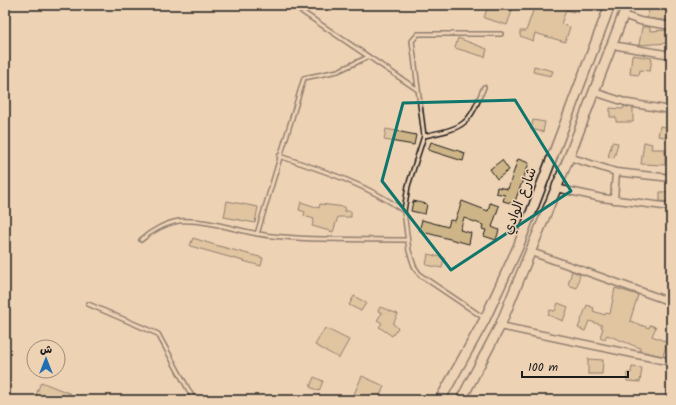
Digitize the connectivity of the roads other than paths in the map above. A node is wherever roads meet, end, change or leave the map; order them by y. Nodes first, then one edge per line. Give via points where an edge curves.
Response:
1 (292, 5) edge
2 (610, 5) edge
3 (627, 5) edge
4 (623, 15) junction
5 (671, 26) edge
6 (501, 34) dead end
7 (612, 45) junction
8 (671, 55) edge
9 (368, 57) junction
10 (484, 87) dead end
11 (418, 90) junction
12 (594, 92) junction
13 (671, 110) edge
14 (424, 136) junction
15 (279, 156) junction
16 (569, 157) junction
17 (616, 172) junction
18 (671, 178) edge
19 (556, 188) junction
20 (614, 200) junction
21 (671, 207) edge
22 (404, 211) junction
23 (257, 234) junction
24 (141, 240) dead end
25 (407, 240) junction
26 (531, 252) junction
27 (671, 302) edge
28 (88, 304) dead end
29 (485, 319) junction
30 (500, 326) junction
31 (671, 362) edge
32 (671, 391) edge
33 (194, 400) edge
34 (440, 400) edge
35 (460, 400) edge
36 (669, 400) edge

1 - 9 lane
2 - 29 main road, شارع الوادي via 518,247
3 - 4 main road, شارع الوادي
4 - 5 street via 640,21
4 - 7 main road, شارع الوادي
6 - 11 lane via 418,34 414,37 412,45
7 - 8 street
7 - 12 main road, شارع الوادي
9 - 11 lane
9 - 15 lane via 338,71 304,78
10 - 14 lane via 468,121 453,130
11 - 14 lane
12 - 13 street via 628,103
12 - 16 main road, شارع الوادي
14 - 22 lane via 408,186
15 - 22 lane via 350,182 394,203
15 - 23 lane
16 - 17 street
16 - 19 main road, شارع الوادي
17 - 18 street
17 - 20 street
19 - 20 street
19 - 26 main road, شارع الوادي
20 - 21 street
22 - 25 lane
23 - 24 lane via 212,223 179,221 158,228
23 - 25 lane
25 - 29 lane via 414,266 420,275
26 - 27 street
26 - 30 main road, شارع الوادي
28 - 33 lane via 158,334
29 - 34 main road, شارع الوادي
30 - 31 street
30 - 35 main road, شارع الوادي
32 - 36 street

